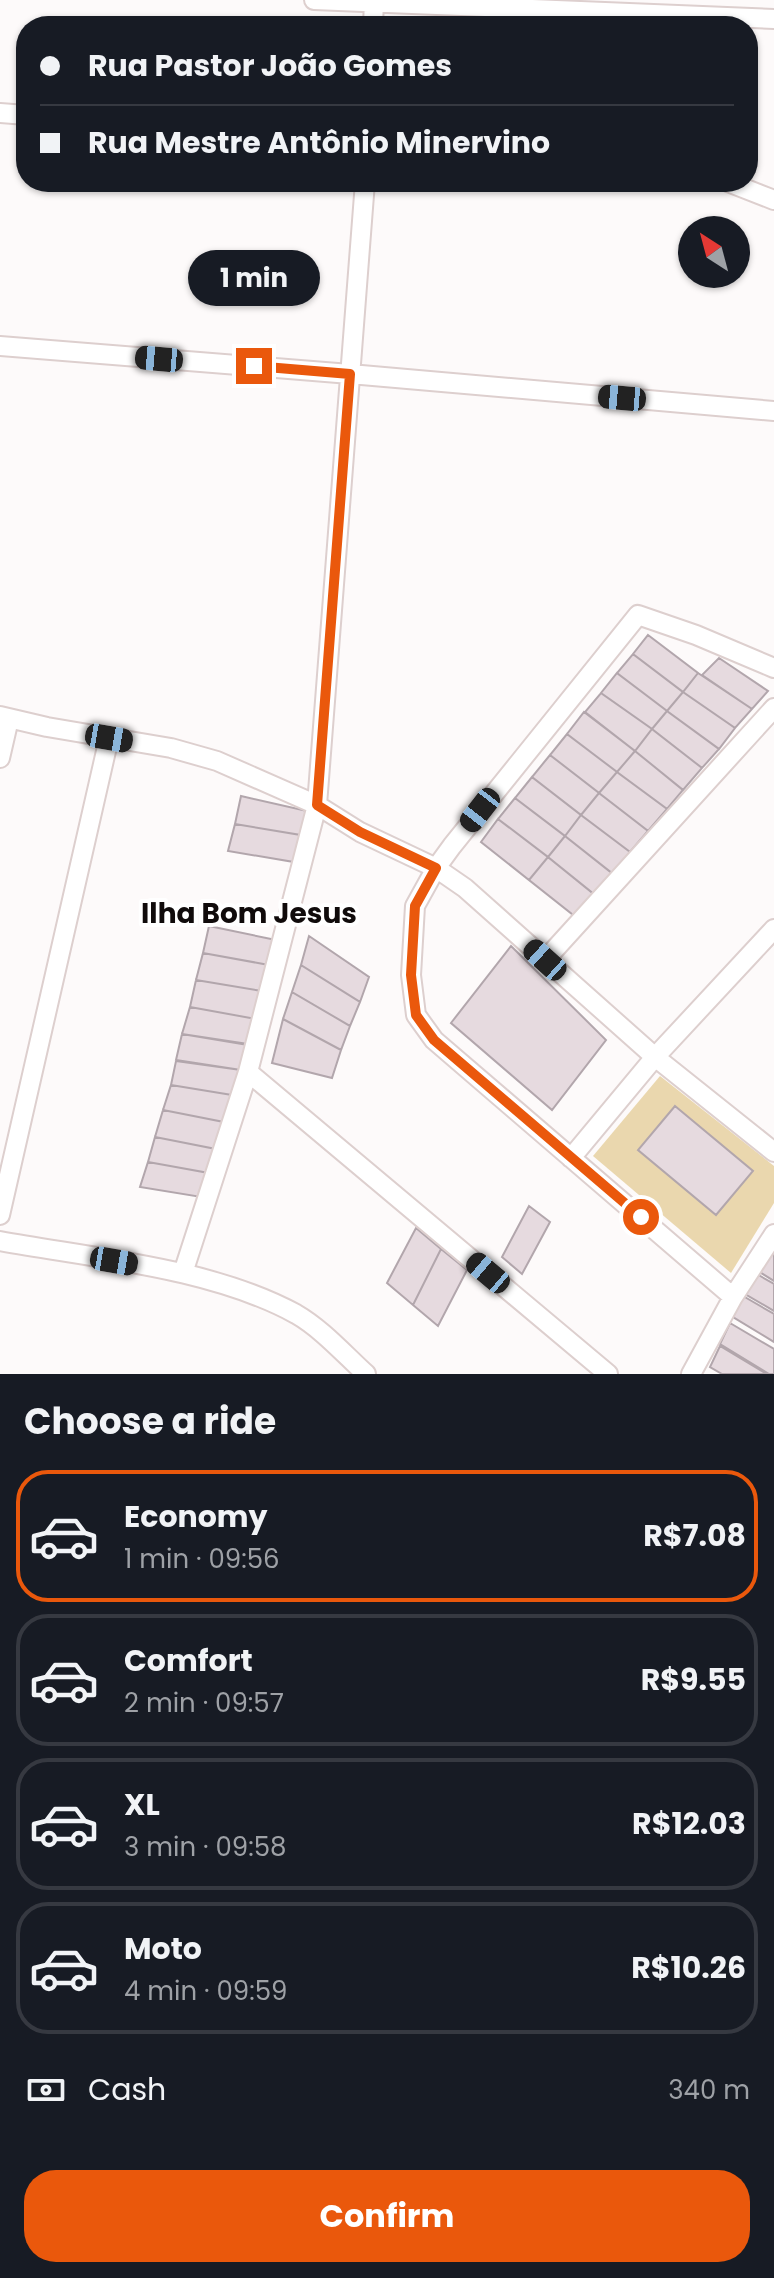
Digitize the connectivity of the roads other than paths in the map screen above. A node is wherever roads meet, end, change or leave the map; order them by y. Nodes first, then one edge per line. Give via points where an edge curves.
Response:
1 (314, 0) edge
2 (374, 2) edge
3 (703, 16) edge
4 (364, 192) edge
5 (754, 192) edge
6 (774, 200) edge
7 (0, 346) edge
8 (350, 374) junction
9 (774, 411) edge
10 (774, 657) edge
11 (774, 668) edge
12 (774, 708) edge
13 (4, 718) edge
14 (109, 738) junction
15 (0, 758) edge
16 (317, 805) junction
17 (436, 868) junction
18 (774, 929) edge
19 (545, 960) junction
20 (655, 1057) junction
21 (248, 1072) junction
22 (774, 1152) edge
23 (571, 1158) junction
24 (0, 1215) edge
25 (774, 1234) edge
26 (0, 1241) edge
27 (183, 1273) junction
28 (733, 1297) junction
29 (366, 1374) edge
30 (608, 1374) edge
31 (691, 1374) edge

1 - 2 street
2 - 3 street
4 - 8 street
5 - 6 street
7 - 8 street
8 - 9 street
8 - 16 street
10 - 11 street
11 - 17 street via 638,615
12 - 19 street
13 - 14 street
13 - 15 street
14 - 16 street via 217,761
14 - 24 street
16 - 17 street
16 - 21 street
17 - 19 street
17 - 23 street via 415,906 411,975 416,1015 434,1040
18 - 20 street
19 - 20 street
20 - 22 street
20 - 23 street
21 - 27 street
21 - 30 street
23 - 28 street
25 - 28 street
26 - 27 street
27 - 29 street via 296,1314
28 - 31 street

